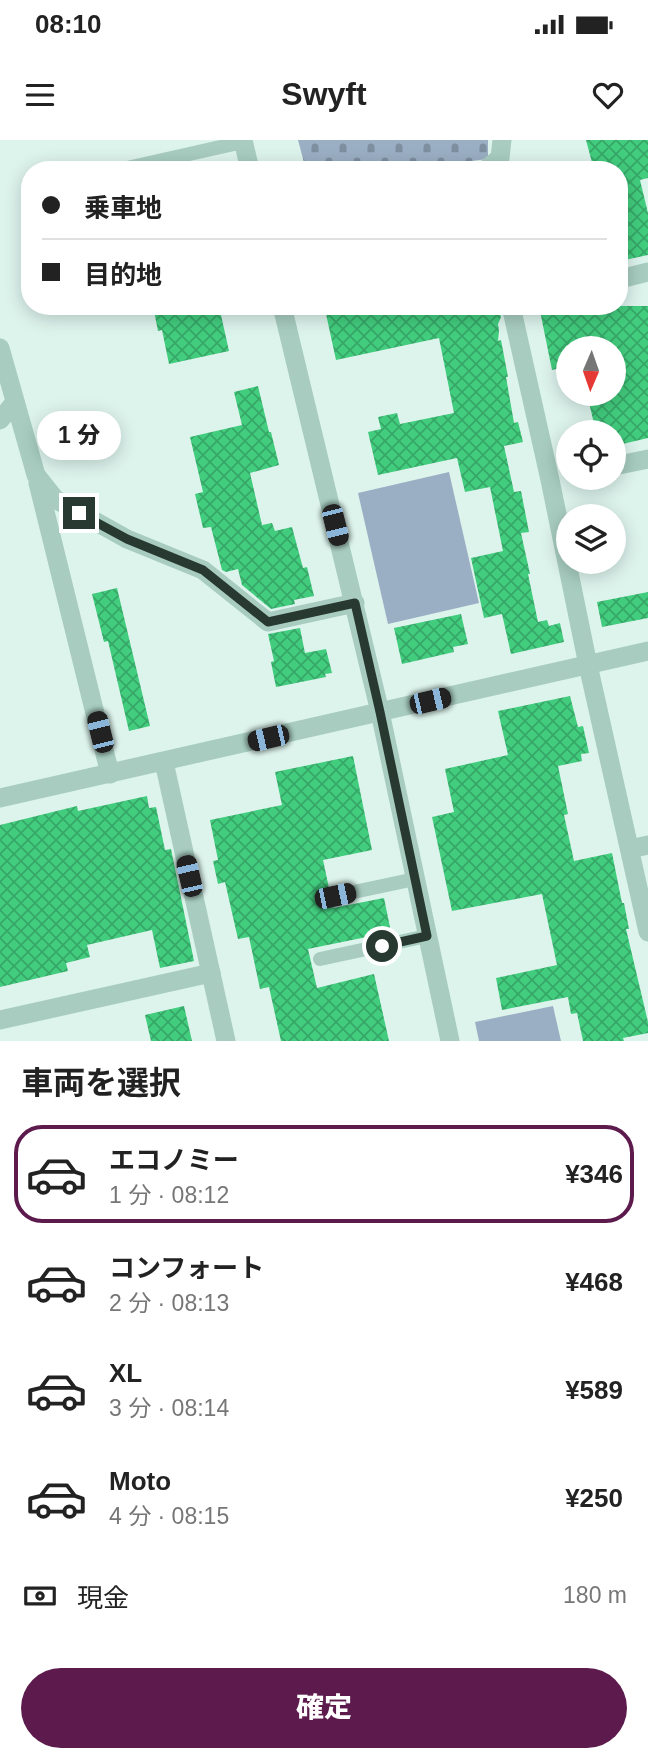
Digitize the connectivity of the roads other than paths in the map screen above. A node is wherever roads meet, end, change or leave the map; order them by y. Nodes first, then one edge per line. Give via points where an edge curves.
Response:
1 (502, 140) edge
2 (243, 141) edge
3 (157, 161) edge
4 (248, 161) edge
5 (496, 161) edge
6 (648, 272) edge
7 (628, 277) edge
8 (284, 315) edge
9 (514, 315) edge
10 (0, 348) edge
11 (15, 402) junction
12 (0, 420) edge
13 (648, 458) edge
14 (626, 463) edge
15 (556, 466) edge
16 (36, 475) junction
17 (561, 490) edge
18 (355, 603) junction
19 (648, 652) edge
20 (588, 665) junction
21 (380, 712) junction
22 (164, 762) junction
23 (110, 774) junction
24 (0, 798) edge
25 (639, 847) edge
26 (415, 879) junction
27 (335, 896) dead end
28 (648, 932) edge
29 (427, 936) junction
30 (320, 960) dead end
31 (211, 973) junction
32 (0, 1020) edge
33 (226, 1041) edge
34 (450, 1041) edge

1 - 5 street
2 - 3 lane
2 - 4 street
6 - 7 street
8 - 18 street
9 - 15 street
10 - 11 street
11 - 12 street
11 - 16 street
13 - 14 street
16 - 18 street via 55,499 127,539 203,570 268,622
16 - 23 street
17 - 20 street
18 - 21 street
19 - 20 street
20 - 21 street
20 - 25 street
21 - 22 street
21 - 26 street
22 - 23 street
22 - 31 street
23 - 24 street
25 - 28 street
26 - 27 lane
26 - 29 street
29 - 30 lane
29 - 34 street
31 - 32 street
31 - 33 street

